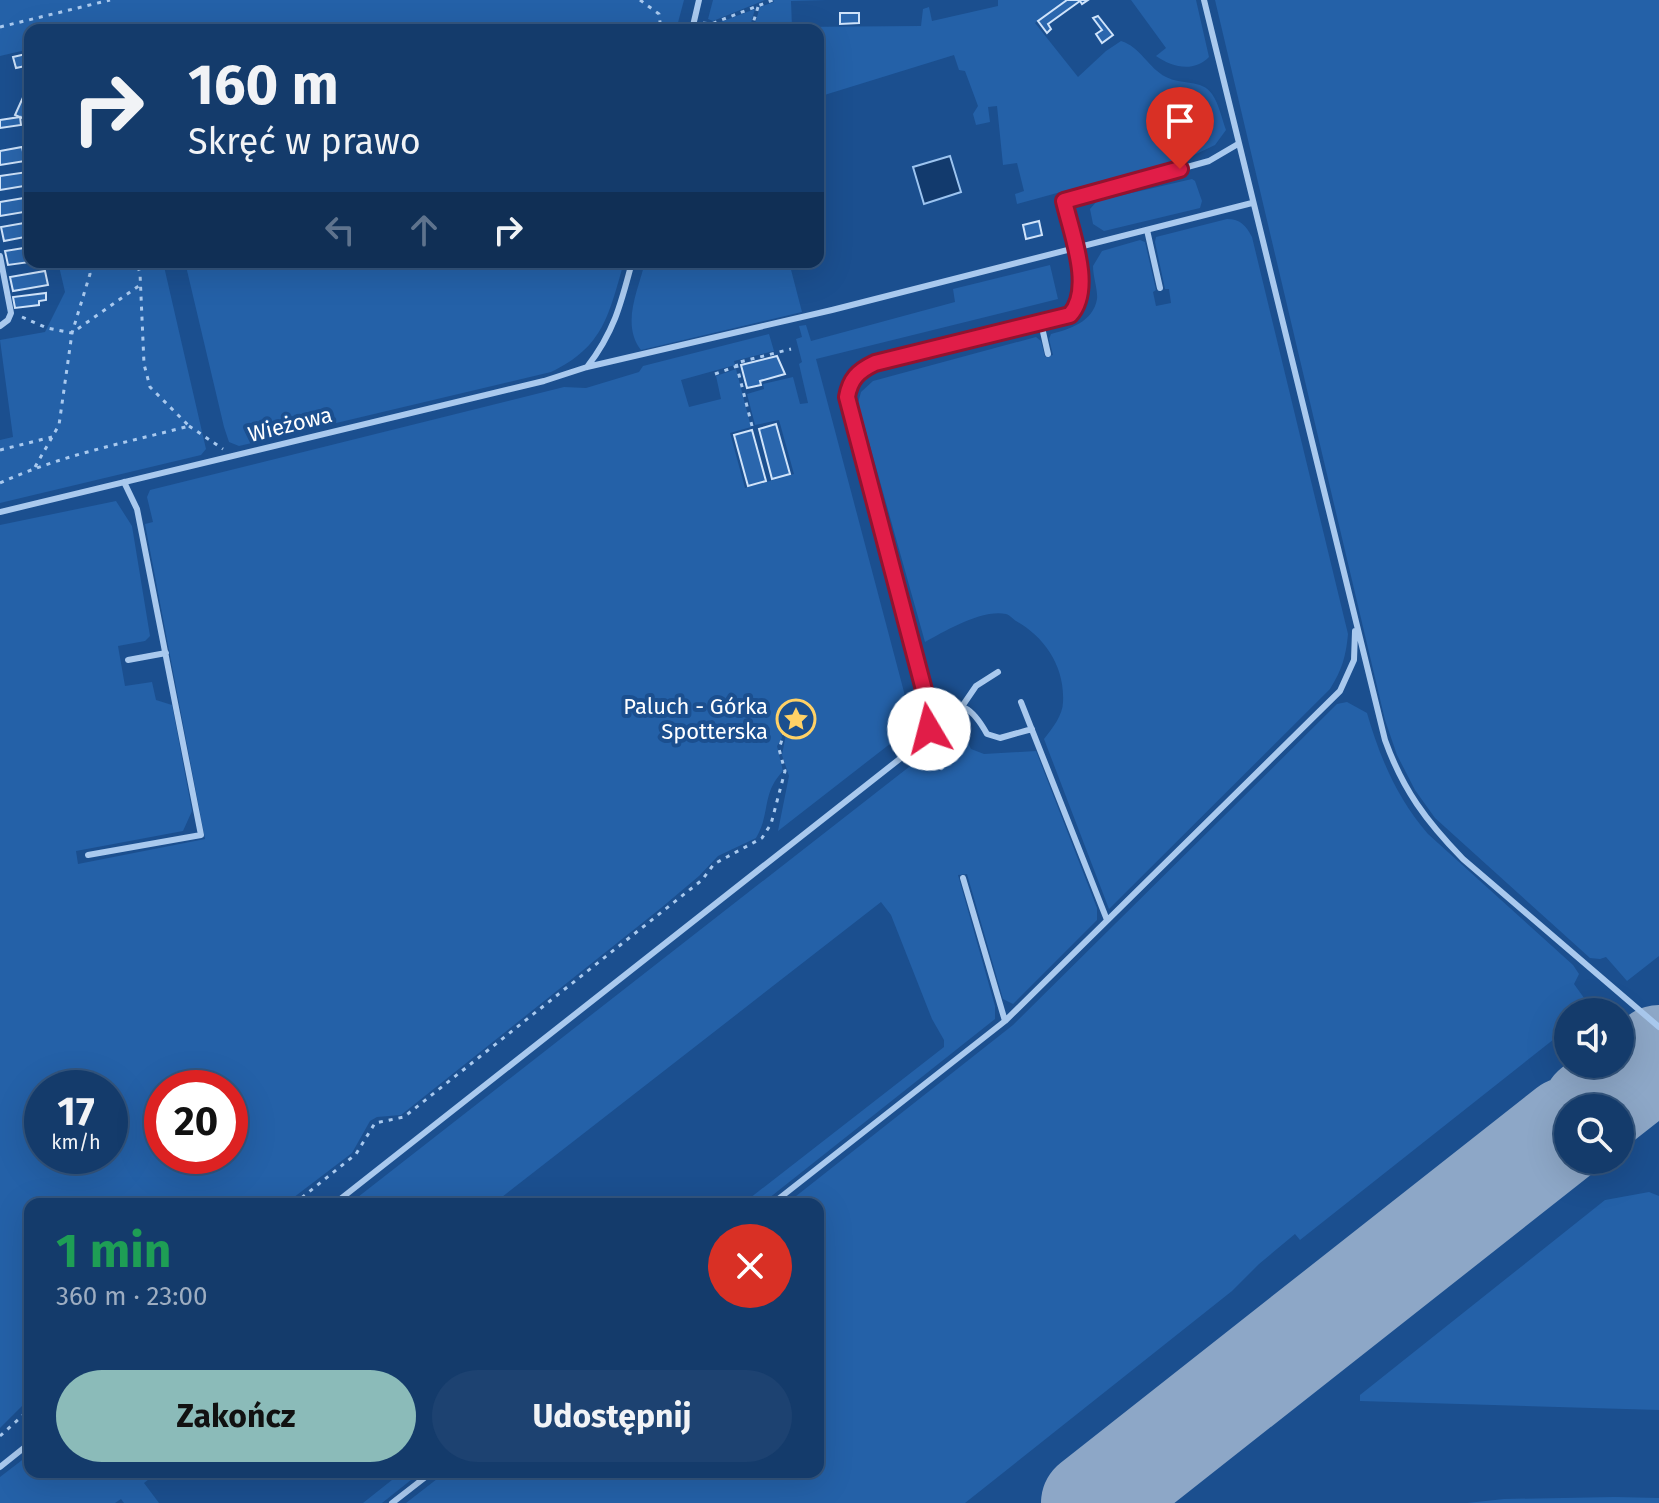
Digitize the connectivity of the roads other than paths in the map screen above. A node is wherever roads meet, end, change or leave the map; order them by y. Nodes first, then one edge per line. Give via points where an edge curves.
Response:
1 (699, 0) edge
2 (1204, 0) edge
3 (693, 24) edge
4 (1238, 144) junction
5 (1252, 203) junction
6 (1147, 230) junction
7 (1074, 247) junction
8 (0, 256) edge
9 (630, 268) edge
10 (1160, 288) dead end
11 (1041, 323) junction
12 (0, 326) edge
13 (1048, 354) dead end
14 (587, 367) junction
15 (124, 482) junction
16 (0, 512) edge
17 (1355, 620) junction
18 (166, 653) junction
19 (128, 660) dead end
20 (998, 672) dead end
21 (1021, 702) dead end
22 (928, 705) junction
23 (963, 705) junction
24 (1032, 729) junction
25 (919, 744) junction
26 (941, 767) dead end
27 (88, 855) dead end
28 (963, 878) dead end
29 (1107, 920) junction
30 (1005, 1021) junction
31 (1659, 1027) edge
32 (342, 1198) edge
33 (780, 1198) edge
34 (24, 1448) edge
35 (0, 1467) edge
36 (424, 1478) edge
37 (392, 1503) edge

1 - 3 lane
2 - 4 lane
4 - 5 lane
4 - 7 lane via 1209,161 1064,201
5 - 6 lane, Wieżowa
5 - 17 lane
6 - 7 lane, Wieżowa
6 - 10 lane
7 - 11 lane via 1083,290 1076,309
7 - 14 lane, Wieżowa
8 - 12 lane via 11,313
9 - 14 lane via 617,319
11 - 13 lane
11 - 22 lane via 875,363 861,369 849,385 847,397
14 - 15 lane, Wieżowa
15 - 16 lane, Wieżowa
15 - 18 lane via 137,509
17 - 29 lane via 1354,660 1340,691
17 - 31 lane via 1397,774 1435,831
18 - 19 lane
18 - 27 lane via 201,835
20 - 23 lane via 976,686
21 - 24 lane
22 - 23 lane
22 - 25 lane via 929,729
23 - 24 lane via 987,734 1000,738
24 - 29 lane
25 - 26 lane
25 - 32 lane
28 - 30 lane
29 - 30 lane
30 - 33 lane
34 - 35 lane
36 - 37 lane

